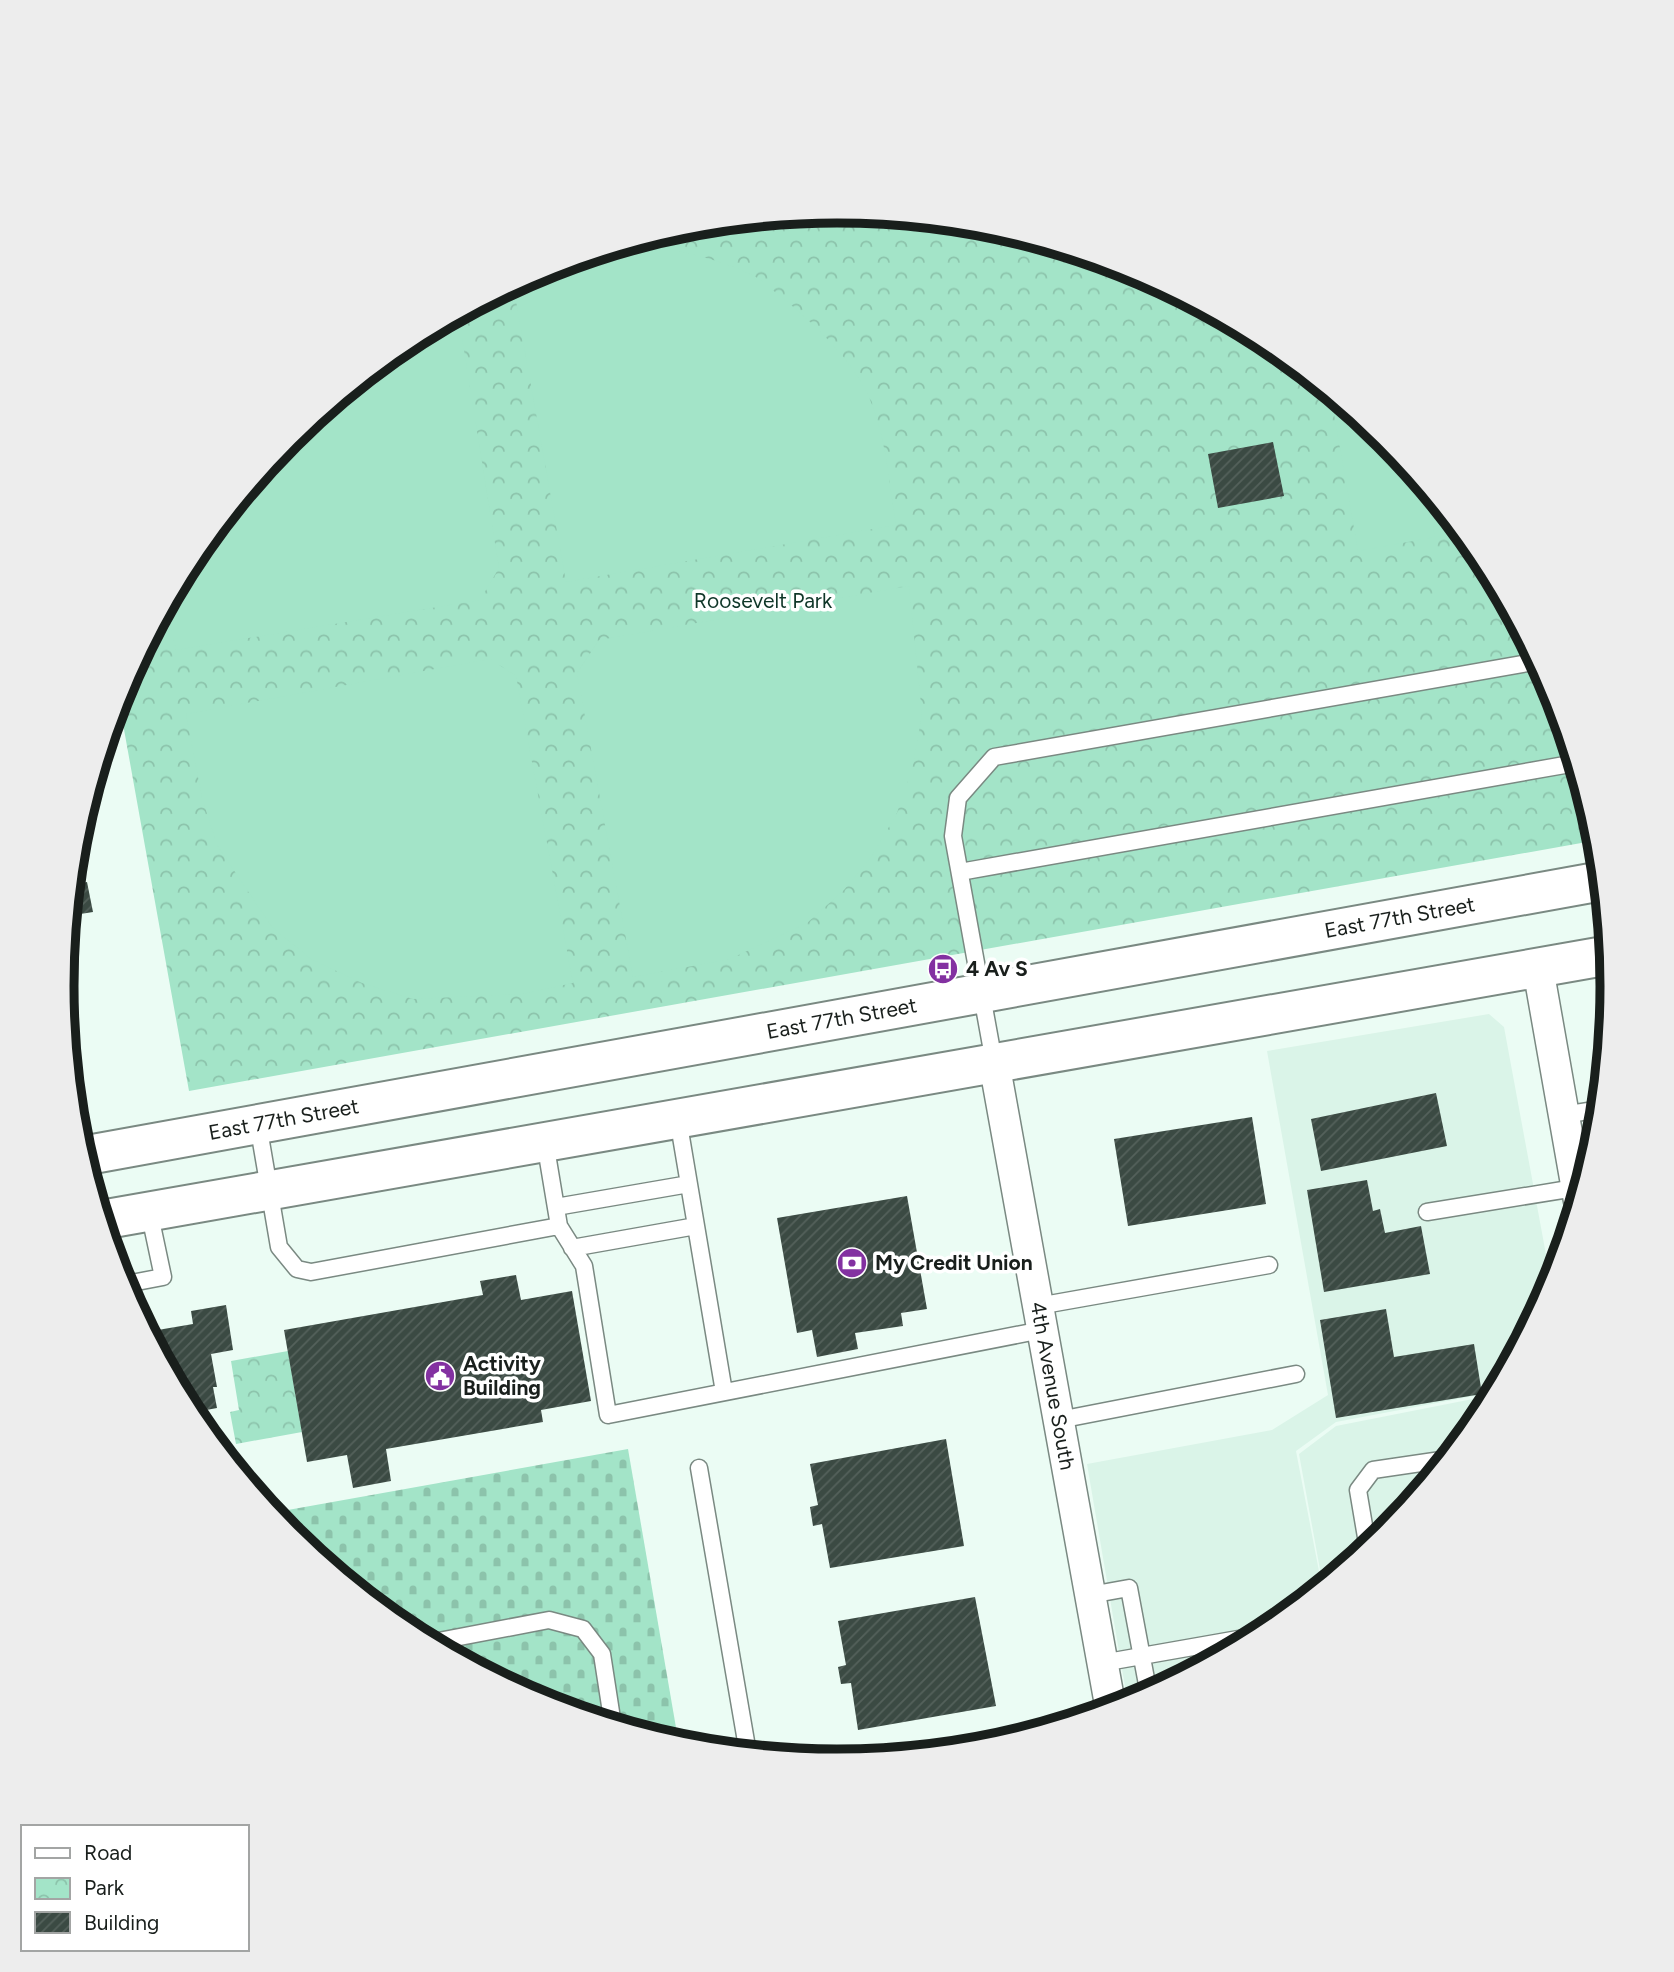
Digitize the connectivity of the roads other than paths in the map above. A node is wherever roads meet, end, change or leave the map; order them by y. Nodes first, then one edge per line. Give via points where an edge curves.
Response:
1 (1528, 663) edge
2 (1567, 765) edge
3 (960, 872) junction
4 (1593, 883) edge
5 (1599, 957) edge
6 (1538, 968) junction
7 (983, 994) junction
8 (994, 1062) junction
9 (1590, 1111) edge
10 (1563, 1115) junction
11 (678, 1119) junction
12 (258, 1124) junction
13 (545, 1141) junction
14 (93, 1154) edge
15 (1576, 1177) edge
16 (689, 1184) junction
17 (268, 1190) junction
18 (1571, 1193) edge
19 (556, 1208) junction
20 (149, 1211) junction
21 (1427, 1212) dead end
22 (110, 1218) edge
23 (559, 1226) junction
24 (696, 1226) junction
25 (572, 1248) junction
26 (1269, 1265) dead end
27 (134, 1283) edge
28 (1040, 1318) junction
29 (1296, 1374) dead end
30 (724, 1392) junction
31 (1059, 1420) junction
32 (1435, 1461) edge
33 (699, 1468) dead end
34 (1366, 1536) edge
35 (1090, 1595) junction
36 (444, 1640) edge
37 (1229, 1641) edge
38 (1142, 1656) junction
39 (1102, 1663) junction
40 (1147, 1683) edge
41 (1109, 1699) edge
42 (611, 1715) edge
43 (746, 1744) edge

1 - 3 lane via 994,757 958,798 953,836
2 - 3 lane
3 - 7 lane
4 - 7 street, East 77th Street
5 - 6 street
6 - 8 street
6 - 10 street
7 - 8 lane
7 - 12 street, East 77th Street
8 - 11 street
8 - 28 street, 4th Avenue South
9 - 10 lane
10 - 15 street
11 - 13 street
11 - 16 lane
12 - 14 street, East 77th Street
12 - 17 lane
13 - 17 street
13 - 19 lane
16 - 19 lane
16 - 24 lane
17 - 20 street
17 - 23 lane via 279,1247 297,1269 310,1272
18 - 21 lane
19 - 23 lane
20 - 22 street
20 - 27 lane via 163,1277
23 - 25 lane
24 - 25 lane
24 - 30 lane
25 - 30 lane via 584,1266 608,1415
26 - 28 lane
28 - 30 lane
28 - 31 street, 4th Avenue South
29 - 31 lane
31 - 35 street, 4th Avenue South
32 - 34 lane via 1373,1470 1359,1490
33 - 43 lane
35 - 38 lane via 1129,1588
35 - 39 street, 4th Avenue South
36 - 42 lane via 549,1620 583,1629 602,1654
37 - 38 lane
38 - 39 lane
38 - 40 lane
39 - 41 street, 4th Avenue South

